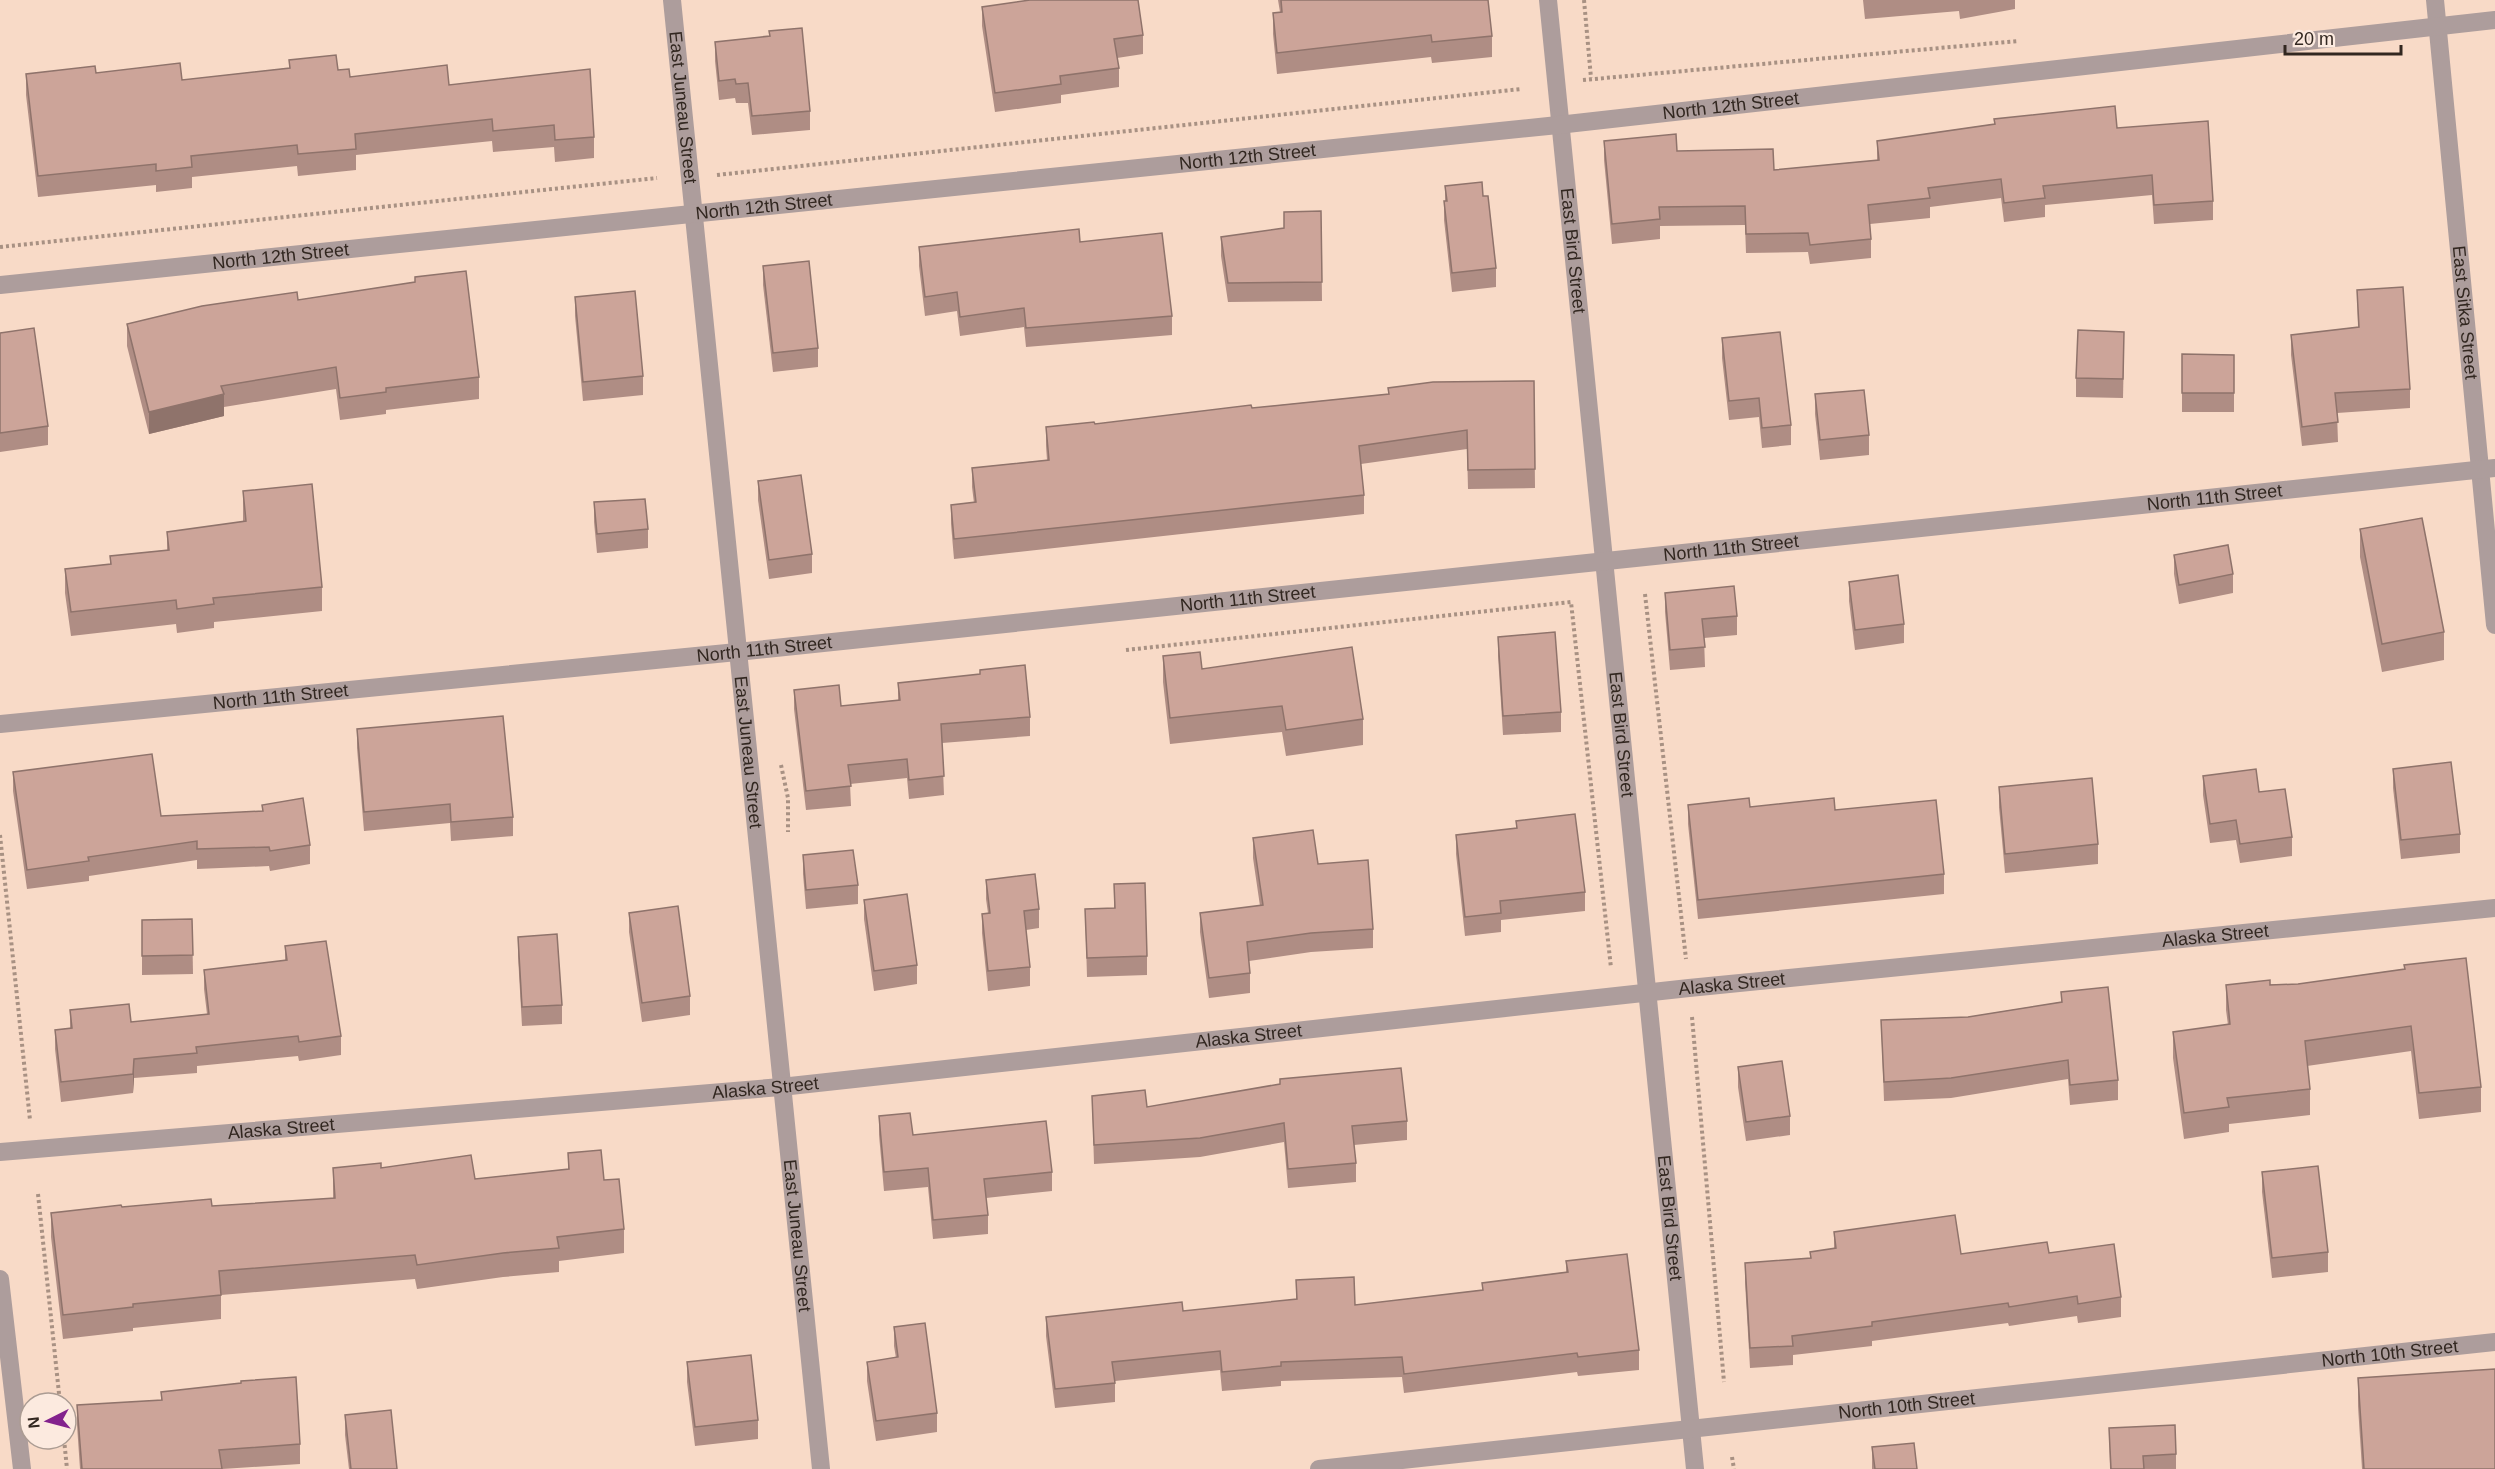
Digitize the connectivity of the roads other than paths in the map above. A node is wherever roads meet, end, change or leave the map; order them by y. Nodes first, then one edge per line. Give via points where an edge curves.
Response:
1 (672, 0) edge
2 (1548, 0) edge
3 (2435, 0) edge
4 (2495, 20) edge
5 (2438, 26) junction
6 (1558, 126) junction
7 (694, 214) junction
8 (0, 285) edge
9 (2487, 469) edge
10 (1604, 562) junction
11 (2495, 626) edge
12 (736, 652) junction
13 (0, 724) edge
14 (2495, 908) edge
15 (1648, 993) junction
16 (781, 1087) junction
17 (0, 1152) edge
18 (0, 1279) edge
19 (2495, 1342) edge
20 (1691, 1429) junction
21 (22, 1469) edge
22 (821, 1469) edge
23 (1319, 1469) edge
24 (1695, 1469) edge

1 - 7 street, East Juneau Street
2 - 6 street, East Bird Street
3 - 5 street, East Sitka Street
4 - 5 street, North 12th Street
5 - 6 street, North 12th Street
5 - 9 street, East Sitka Street
6 - 7 street, North 12th Street
6 - 10 street, East Bird Street
7 - 8 street, North 12th Street
7 - 12 street, East Juneau Street
9 - 10 street, North 11th Street
9 - 11 street, East Sitka Street
10 - 12 street, North 11th Street
10 - 15 street, East Bird Street
12 - 13 street, North 11th Street
12 - 16 street, East Juneau Street
14 - 15 street, Alaska Street
15 - 16 street, Alaska Street
15 - 20 street, East Bird Street
16 - 17 street, Alaska Street
16 - 22 street, East Juneau Street
18 - 21 street
19 - 20 street, North 10th Street
20 - 23 street, North 10th Street
20 - 24 street, East Bird Street

